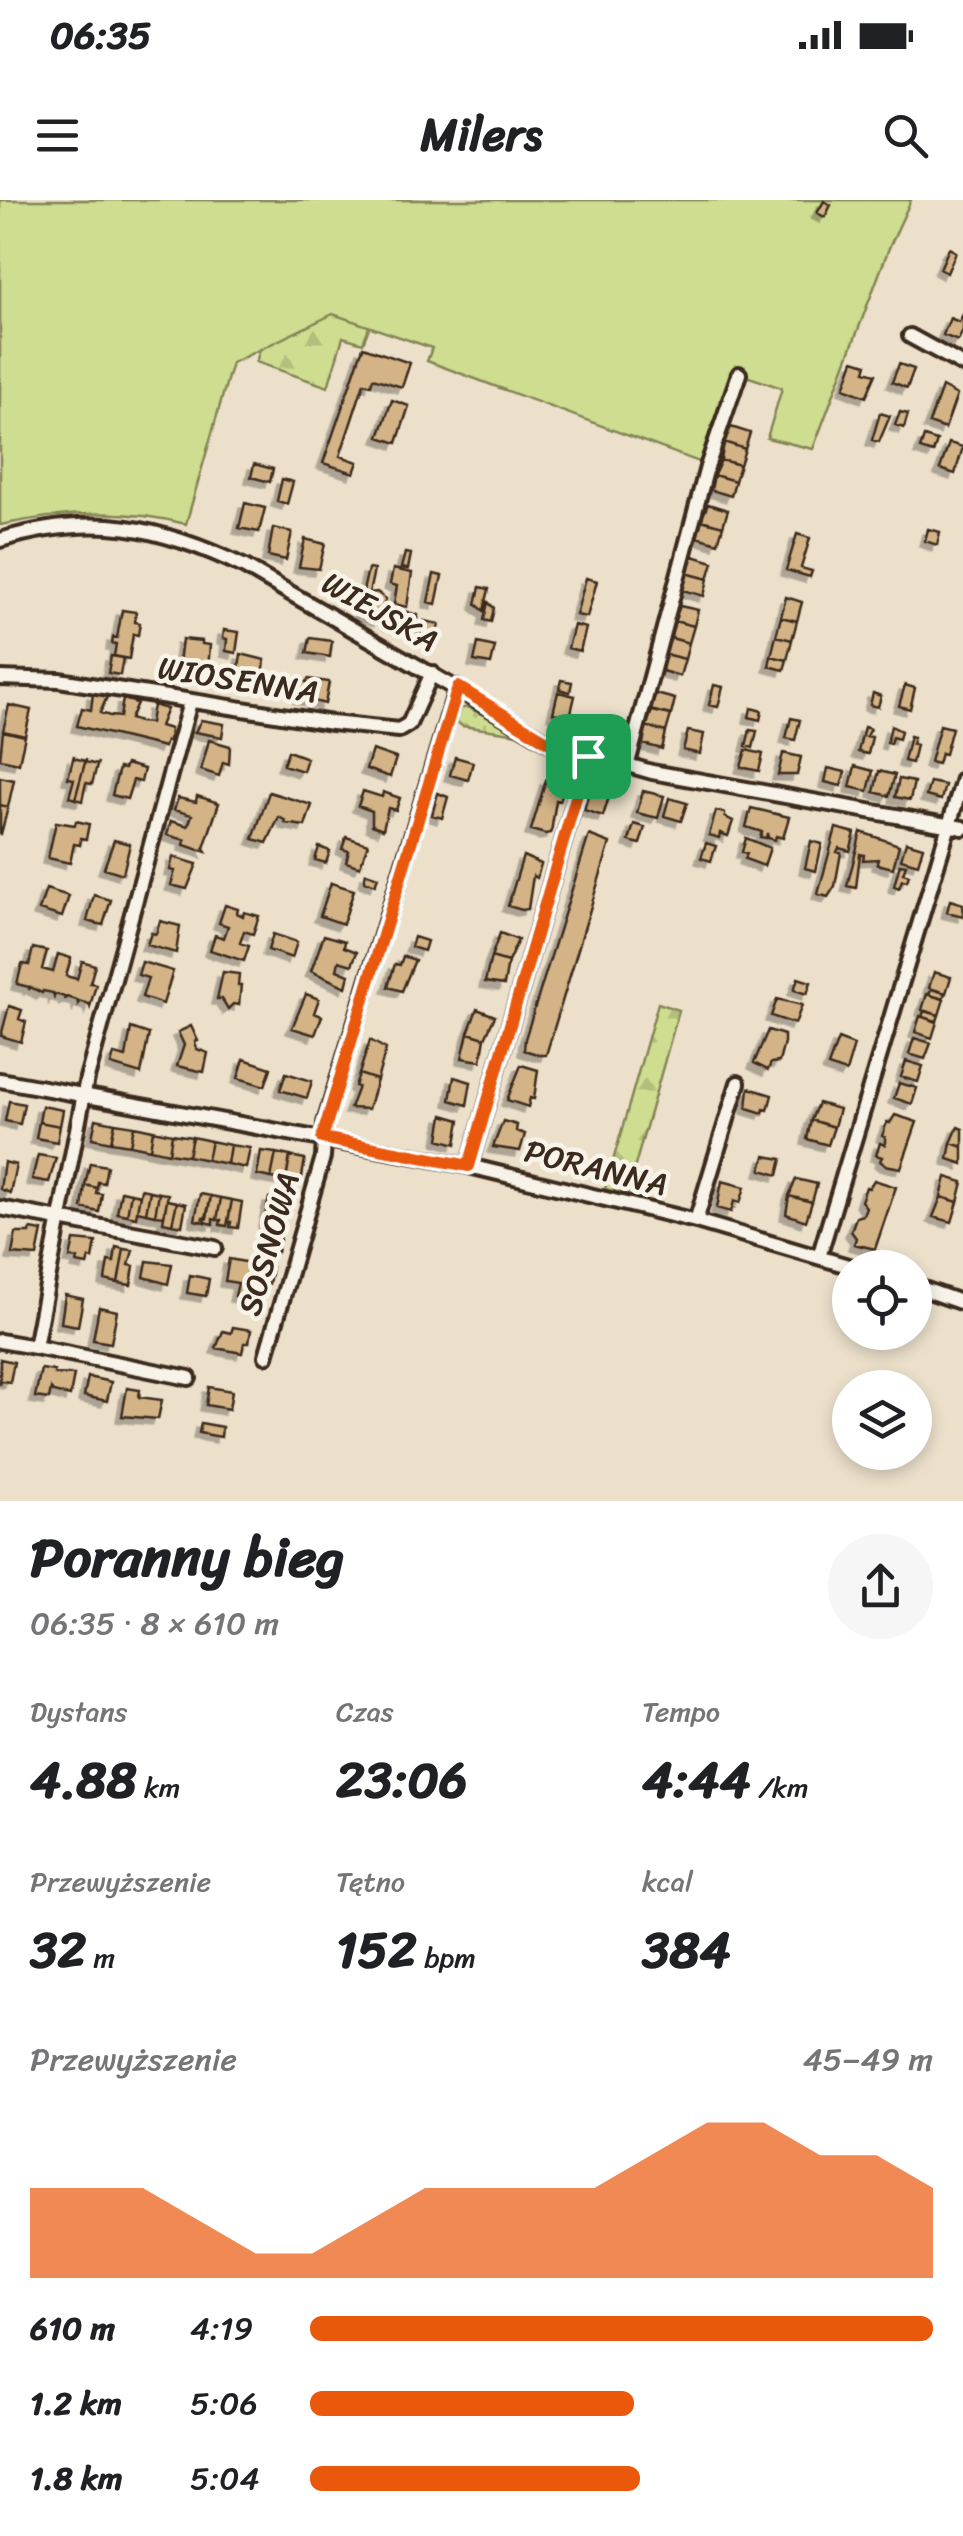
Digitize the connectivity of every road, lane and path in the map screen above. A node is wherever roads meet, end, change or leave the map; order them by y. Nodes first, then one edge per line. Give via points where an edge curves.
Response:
1 (910, 336) dead end
2 (963, 365) edge
3 (740, 374) dead end
4 (0, 540) edge
5 (432, 673) junction
6 (0, 678) edge
7 (458, 687) junction
8 (190, 702) junction
9 (588, 756) junction
10 (626, 767) junction
11 (963, 779) edge
12 (957, 827) edge
13 (0, 1080) edge
14 (738, 1083) dead end
15 (84, 1096) junction
16 (322, 1138) junction
17 (469, 1166) junction
18 (0, 1208) edge
19 (58, 1218) junction
20 (696, 1221) junction
21 (215, 1248) dead end
22 (819, 1257) junction
23 (832, 1261) edge
24 (932, 1292) edge
25 (963, 1303) edge
26 (0, 1340) edge
27 (35, 1347) junction
28 (266, 1356) dead end
29 (190, 1378) dead end

1 - 2 street
3 - 10 street via 702,483
4 - 5 street, WIEJSKA via 83,526 139,528 192,542
5 - 7 street, WIEJSKA
5 - 8 street, WIOSENNA via 410,724 399,730
6 - 8 street, WIOSENNA via 59,680
7 - 9 street, WIEJSKA via 550,743
7 - 16 street, SOSNOWA
8 - 15 street
9 - 10 street, WIEJSKA
9 - 17 street
10 - 12 street, WIEJSKA
11 - 12 street
12 - 22 street
13 - 15 street, PORANNA
14 - 20 street
15 - 16 street, PORANNA
15 - 19 street
16 - 17 street, PORANNA
16 - 28 street, SOSNOWA via 324,1157
17 - 20 street, PORANNA
18 - 19 street
19 - 21 street
19 - 27 street
20 - 22 street, PORANNA
22 - 23 street, PORANNA
24 - 25 street
26 - 27 street
27 - 29 street

